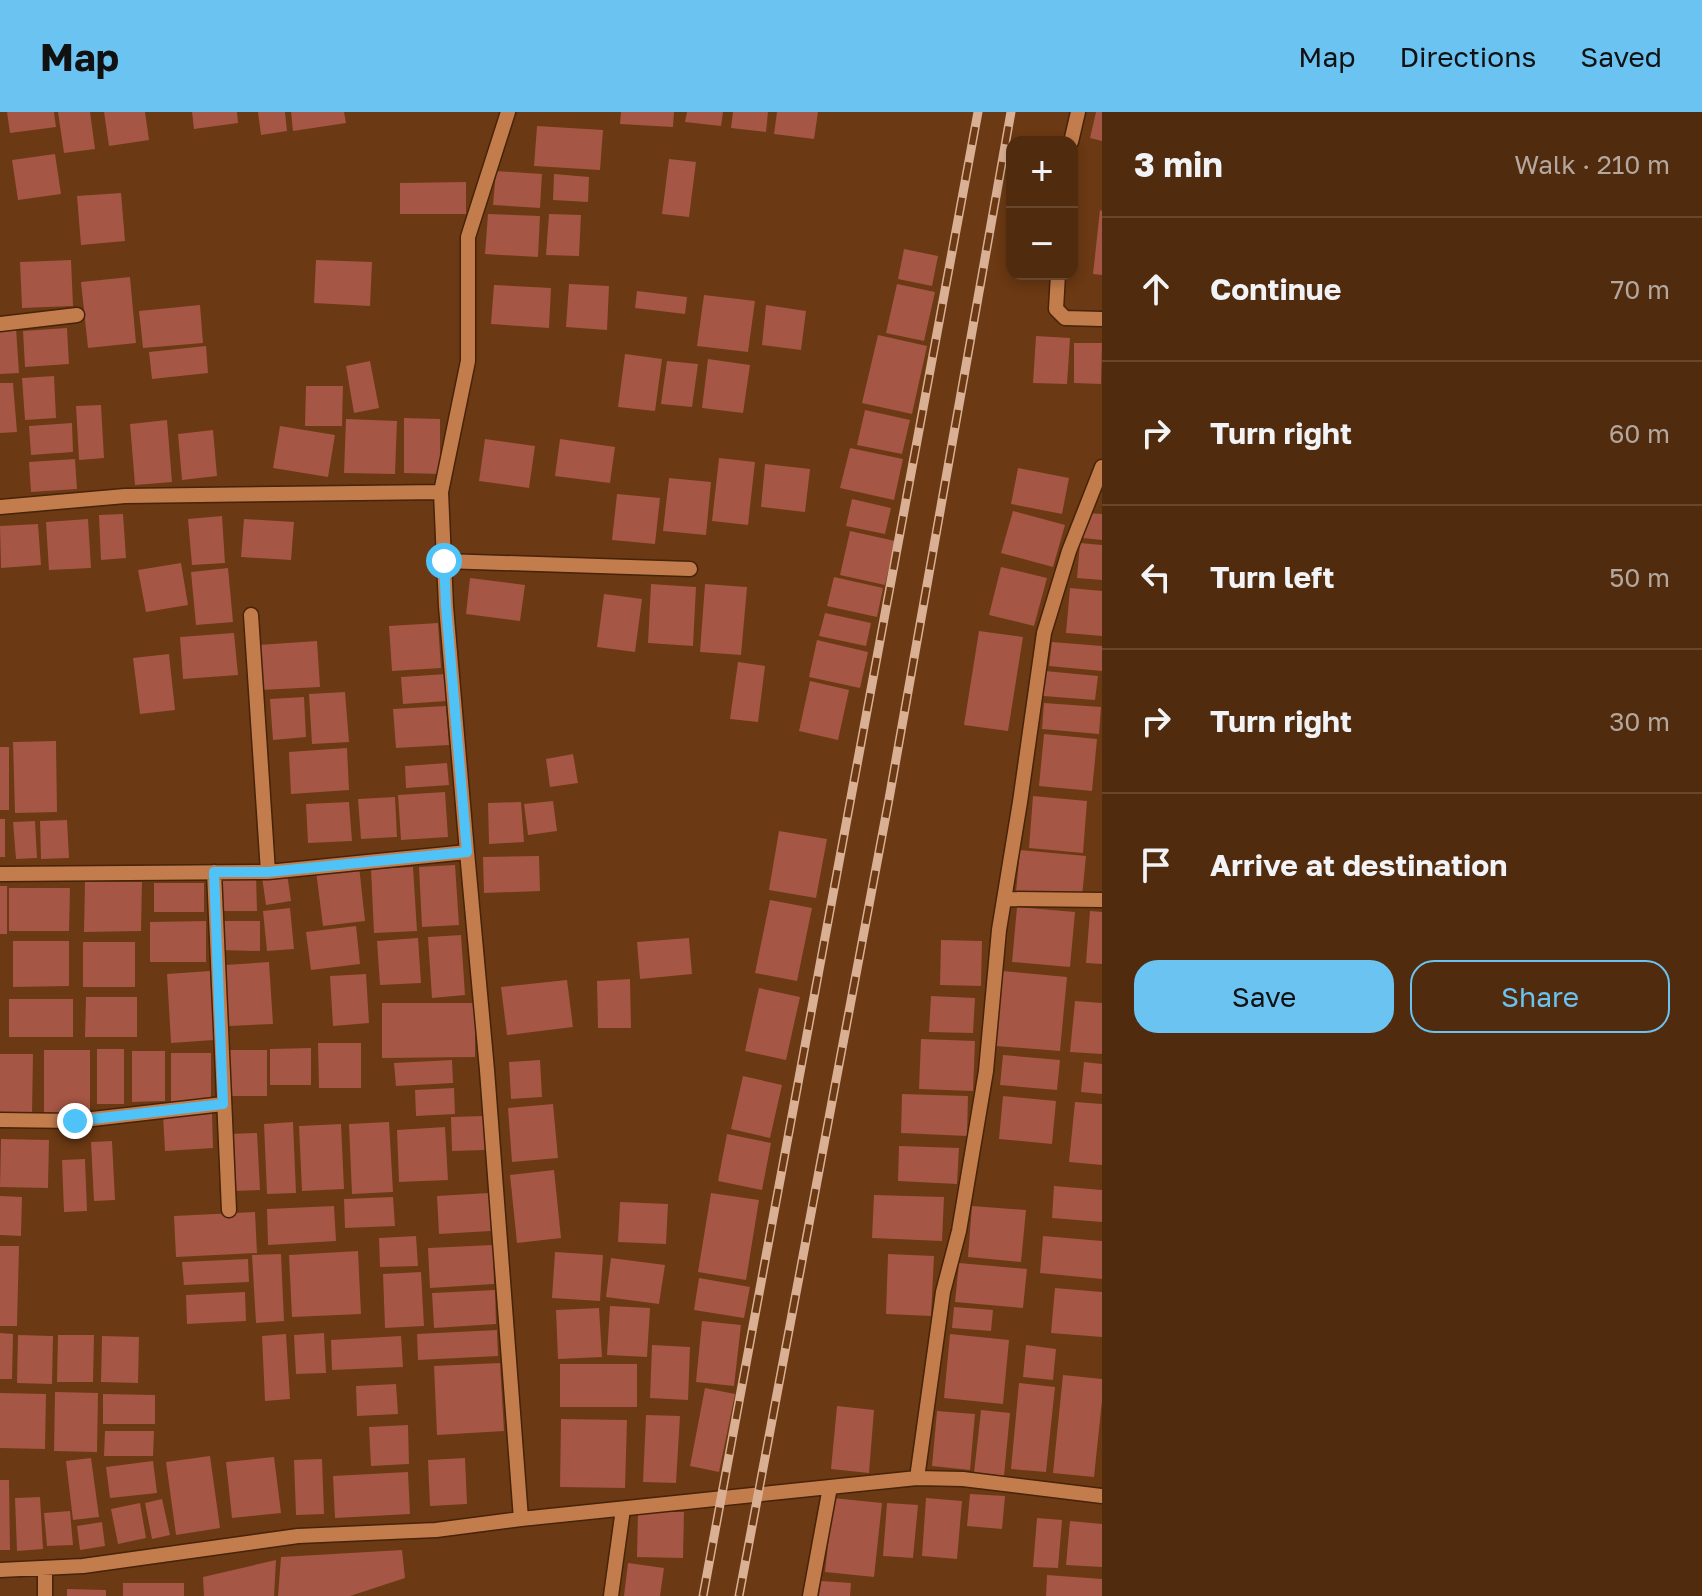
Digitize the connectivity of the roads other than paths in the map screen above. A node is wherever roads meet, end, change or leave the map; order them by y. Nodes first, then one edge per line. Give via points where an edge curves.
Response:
1 (508, 112) edge
2 (1078, 112) edge
3 (1072, 136) edge
4 (1058, 280) edge
5 (77, 315) dead end
6 (1102, 319) edge
7 (0, 324) edge
8 (1102, 467) edge
9 (441, 492) junction
10 (0, 507) edge
11 (444, 561) junction
12 (690, 569) dead end
13 (251, 615) dead end
14 (467, 852) junction
15 (214, 872) junction
16 (268, 872) junction
17 (0, 874) edge
18 (1004, 899) junction
19 (1102, 900) edge
20 (223, 1104) junction
21 (0, 1120) edge
22 (229, 1210) dead end
23 (917, 1478) junction
24 (830, 1487) junction
25 (1102, 1496) edge
26 (623, 1509) junction
27 (521, 1519) junction
28 (45, 1568) junction
29 (0, 1570) edge
30 (45, 1596) edge
31 (611, 1596) edge
32 (810, 1596) edge

1 - 9 street via 468,237 468,361
2 - 3 street
4 - 6 street via 1056,309 1065,318
5 - 7 street
8 - 18 street via 1044,633
9 - 10 street via 125,496
9 - 11 street
11 - 12 street
11 - 14 street
13 - 16 street
14 - 16 street
14 - 27 street
15 - 16 street
15 - 17 street
15 - 20 street
18 - 19 street
18 - 23 street via 986,1071 959,1231 943,1292
20 - 21 street via 75,1121
20 - 22 street
23 - 24 street
23 - 25 street
24 - 26 street
24 - 32 street
26 - 27 street
26 - 31 street
27 - 28 street via 436,1530 298,1536
28 - 29 street
28 - 30 street

